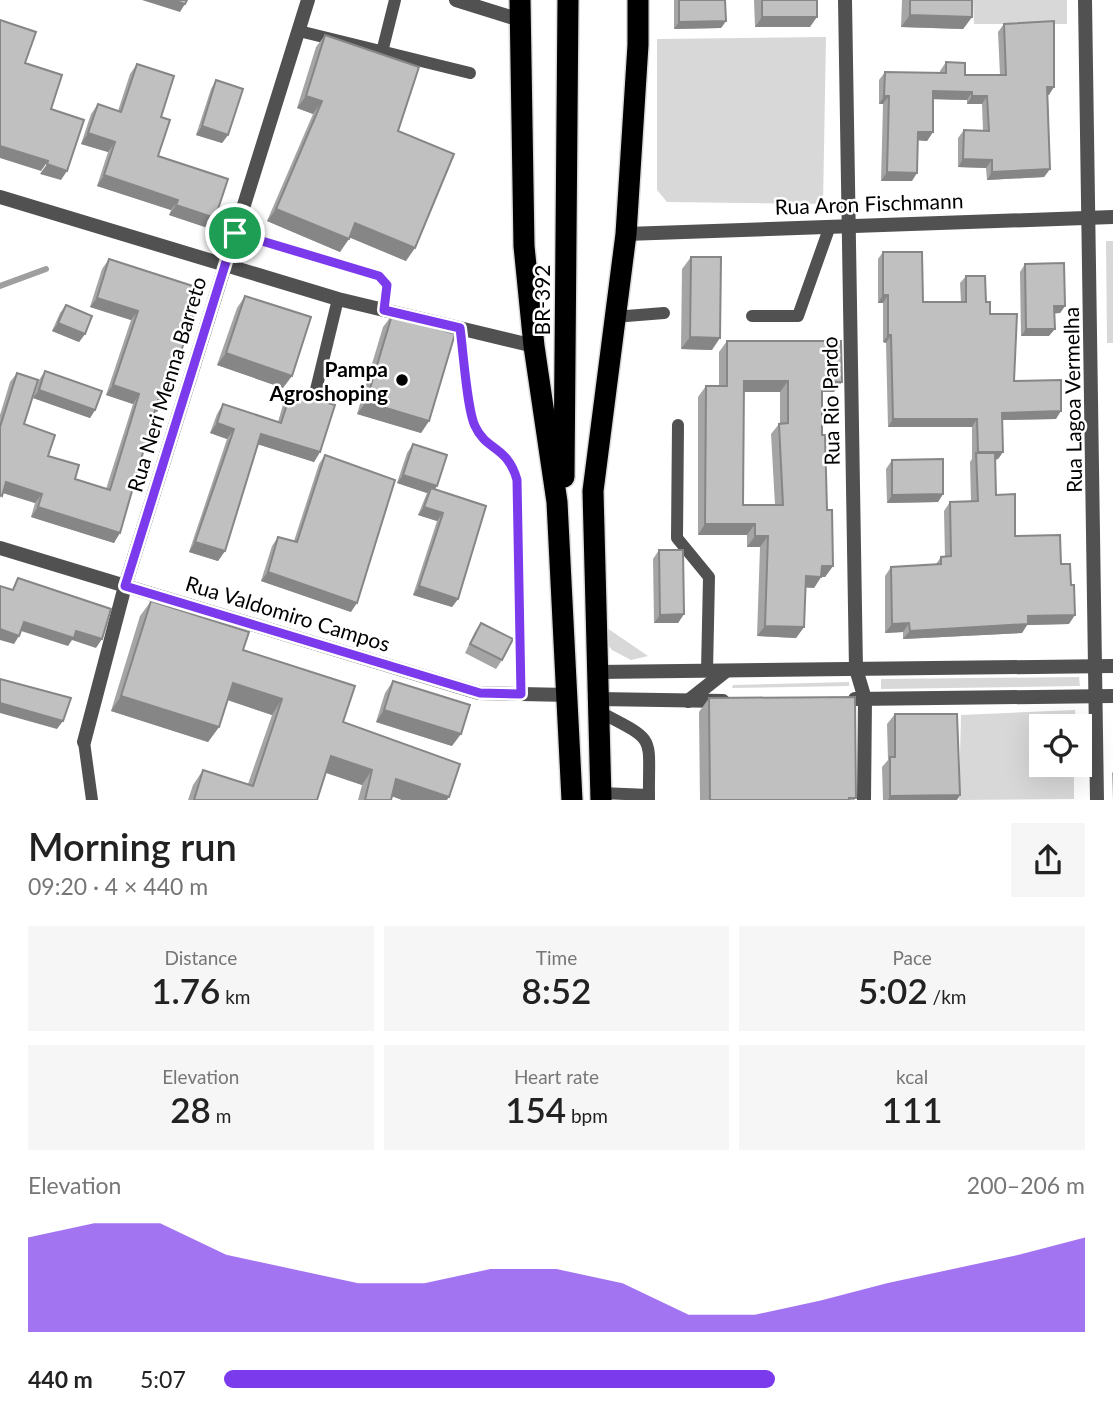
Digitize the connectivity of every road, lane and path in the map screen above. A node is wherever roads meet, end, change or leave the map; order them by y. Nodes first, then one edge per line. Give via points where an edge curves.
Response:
1 (308, 0) edge
2 (395, 0) edge
3 (456, 0) edge
4 (568, 0) edge
5 (638, 0) edge
6 (845, 0) edge
7 (1085, 0) edge
8 (520, 10) edge
9 (299, 31) junction
10 (382, 52) junction
11 (470, 73) dead end
12 (0, 197) edge
13 (1113, 217) edge
14 (1090, 218) junction
15 (849, 225) junction
16 (830, 226) junction
17 (235, 233) junction
18 (626, 234) junction
19 (225, 265) junction
20 (338, 299) junction
21 (384, 310) junction
22 (664, 313) dead end
23 (752, 316) dead end
24 (614, 317) junction
25 (460, 328) junction
26 (534, 346) junction
27 (314, 398) edge
28 (678, 425) dead end
29 (0, 548) edge
30 (125, 586) junction
31 (563, 601) junction
32 (1096, 666) junction
33 (1113, 666) edge
34 (856, 669) junction
35 (707, 671) junction
36 (726, 671) junction
37 (598, 672) junction
38 (521, 694) junction
39 (569, 695) junction
40 (1096, 696) junction
41 (1113, 696) edge
42 (837, 699) edge
43 (864, 699) junction
44 (688, 701) junction
45 (742, 701) edge
46 (598, 705) junction
47 (84, 742) joint
48 (601, 796) edge
49 (649, 797) edge
50 (92, 800) edge
51 (572, 800) edge
52 (864, 800) edge
53 (1097, 800) edge

1 - 9 street, Rua Neri Menna Barreto
2 - 10 lane
3 - 8 street
4 - 31 highway, BR-392 / BR-392
5 - 18 highway
6 - 15 street, Rua Rio Pardo
7 - 14 street, Rua Lagoa Vermelha
8 - 26 highway, BR-392 via 524,246
9 - 10 lane
9 - 17 street, Rua Neri Menna Barreto
10 - 11 lane
12 - 19 street
13 - 14 street, Rua Aron Fischmann
14 - 15 street, Rua Aron Fischmann
14 - 32 street, Rua Lagoa Vermelha
15 - 16 street, Rua Aron Fischmann
15 - 34 street, Rua Rio Pardo
16 - 18 street, Rua Aron Fischmann
16 - 23 lane via 798,316
17 - 19 street, Rua Neri Menna Barreto
17 - 21 lane via 379,276 387,285
18 - 24 highway
19 - 20 street
19 - 30 street, Rua Neri Menna Barreto
20 - 21 street
20 - 27 lane
21 - 25 street
22 - 24 lane
24 - 37 highway via 593,491
25 - 26 street
25 - 38 lane via 474,426 512,460 517,480
26 - 31 highway, BR-392 via 557,502
28 - 35 lane via 677,538 709,577
29 - 30 street, Rua Valdomiro Campos
30 - 38 street, Rua Valdomiro Campos via 480,693
30 - 47 street, Rua Neri Menna Barreto
31 - 39 highway, BR-392
32 - 33 street
32 - 34 street
32 - 40 street, Rua Lagoa Vermelha
34 - 36 street
34 - 43 street, Rua Rio Pardo
35 - 36 street
35 - 37 street
36 - 44 street
37 - 46 highway
38 - 39 street, Rua Valdomiro Campos
39 - 51 highway, BR-392
40 - 41 street
40 - 43 street
40 - 53 street, Rua Lagoa Vermelha
42 - 43 street
43 - 52 street, Rua Rio Pardo
44 - 45 street
44 - 46 street
46 - 48 highway
46 - 49 lane via 642,734 650,745
47 - 50 lane
48 - 49 lane

